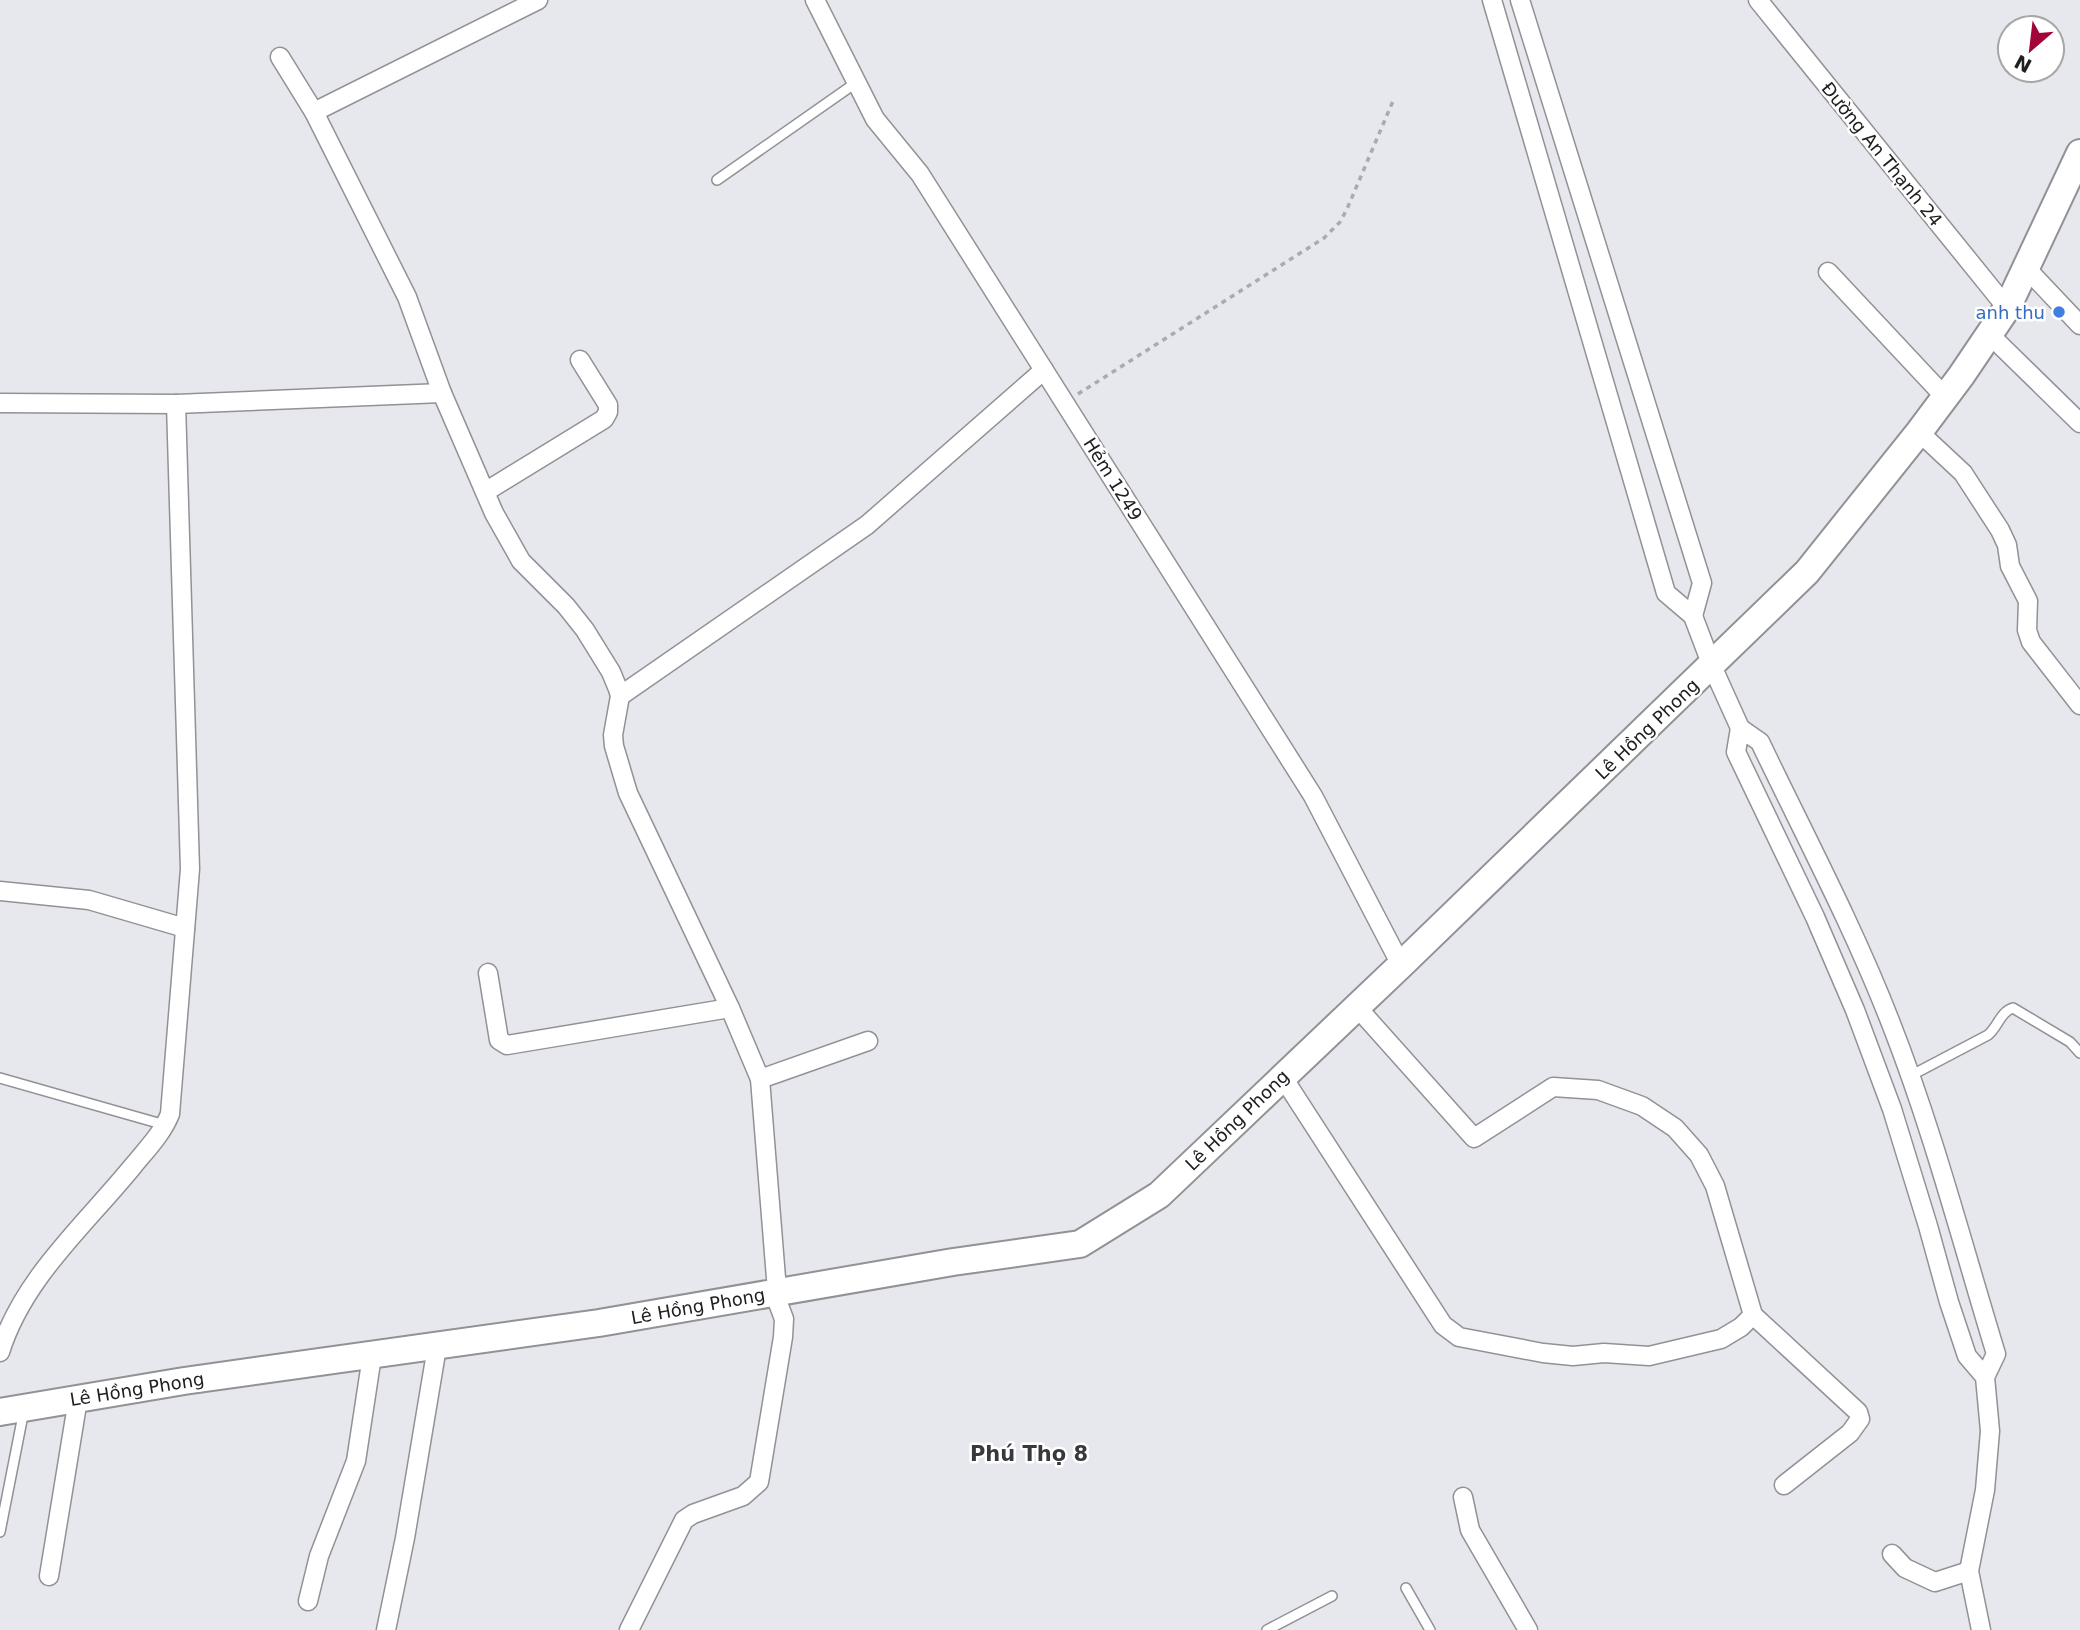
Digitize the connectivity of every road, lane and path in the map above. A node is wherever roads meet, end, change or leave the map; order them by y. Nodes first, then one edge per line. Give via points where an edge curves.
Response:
1 (538, 0) edge
2 (815, 0) edge
3 (1492, 0) edge
4 (1520, 0) edge
5 (1758, 0) edge
6 (280, 57) dead end
7 (857, 82) junction
8 (1393, 101) dead end
9 (314, 112) junction
10 (2080, 153) edge
11 (717, 180) dead end
12 (1602, 261) junction
13 (2025, 268) junction
14 (1572, 272) junction
15 (1828, 272) dead end
16 (2007, 308) junction
17 (2080, 325) edge
18 (1989, 334) junction
19 (580, 360) dead end
20 (1044, 370) junction
21 (442, 393) junction
22 (1945, 397) junction
23 (1065, 402) junction
24 (0, 403) edge
25 (176, 404) junction
26 (2080, 423) edge
27 (1919, 432) junction
28 (485, 492) junction
29 (1693, 616) junction
30 (1712, 666) junction
31 (620, 696) junction
32 (2080, 705) edge
33 (1740, 728) junction
34 (0, 891) edge
35 (185, 928) junction
36 (1401, 965) junction
37 (488, 973) dead end
38 (1356, 1006) junction
39 (730, 1008) junction
40 (869, 1041) dead end
41 (2080, 1054) edge
42 (1283, 1076) junction
43 (1910, 1076) junction
44 (0, 1077) edge
45 (761, 1079) junction
46 (1884, 1088) junction
47 (165, 1125) junction
48 (779, 1291) junction
49 (1753, 1315) junction
50 (437, 1347) junction
51 (0, 1352) edge
52 (372, 1356) junction
53 (1985, 1377) junction
54 (78, 1399) junction
55 (12, 1410) edge
56 (1784, 1485) dead end
57 (1463, 1497) dead end
58 (0, 1532) edge
59 (1892, 1554) dead end
60 (1969, 1571) junction
61 (49, 1576) dead end
62 (1406, 1588) dead end
63 (1332, 1596) dead end
64 (308, 1601) dead end
65 (386, 1630) edge
66 (629, 1630) edge
67 (1267, 1630) edge
68 (1430, 1630) edge
69 (1528, 1630) edge
70 (1981, 1630) edge

1 - 9 street
2 - 7 street, Hẻm 1249
3 - 14 street
4 - 12 street
5 - 16 street, Đường An Thạnh 24
6 - 9 street
7 - 11 lane
7 - 20 street, Hẻm 1249 via 876,119 920,174
8 - 23 path via 1348,209 1324,238
9 - 21 street via 407,297
10 - 13 street, Lê Hồng Phong
12 - 14 street
12 - 29 street via 1702,583
13 - 16 street, Lê Hồng Phong
13 - 17 street
14 - 29 street via 1666,593
15 - 22 street
16 - 18 street, Lê Hồng Phong
18 - 22 street, Lê Hồng Phong
18 - 26 street
19 - 28 street via 608,405 604,419
20 - 23 street, Hẻm 1249
20 - 31 street via 867,525
21 - 25 street
21 - 28 street
22 - 27 street, Lê Hồng Phong
23 - 36 street, Hẻm 1249 via 1313,796
24 - 25 street
25 - 35 street via 190,869
27 - 30 street, Lê Hồng Phong via 1807,572
27 - 32 street via 1963,473 2000,530 2010,566 2028,601 2031,642
28 - 31 street via 521,561 585,631
29 - 30 street
30 - 33 street
30 - 36 street, Lê Hồng Phong
31 - 39 street via 613,735 628,793
33 - 43 street via 1760,742 1849,927
33 - 46 street via 1736,752 1820,928
34 - 35 street via 89,900
35 - 47 street via 170,1114
36 - 38 street, Lê Hồng Phong
37 - 39 street via 499,1040 507,1045
38 - 42 street, Lê Hồng Phong
38 - 49 street via 1474,1138 1553,1087 1598,1090 1642,1106 1675,1128 1699,1155 1716,1186
39 - 45 street
40 - 45 street
41 - 43 lane via 2070,1042 2013,1008 1988,1035
42 - 48 street, Lê Hồng Phong via 1159,1195 1080,1244
42 - 49 street via 1443,1325 1459,1337 1573,1356 1649,1356 1721,1339
43 - 46 street
43 - 53 street via 1996,1354
44 - 47 lane
45 - 48 street
46 - 53 street via 1967,1356
47 - 51 street via 27,1294
48 - 50 street, Lê Hồng Phong
48 - 66 street via 783,1337 759,1482 743,1496 684,1520
49 - 56 street via 1858,1412 1860,1419 1850,1433
50 - 52 street, Lê Hồng Phong
50 - 65 street
52 - 54 street, Lê Hồng Phong
52 - 64 street via 356,1461 318,1556
53 - 60 street via 1990,1431 1985,1490
54 - 55 street, Lê Hồng Phong
54 - 61 street
55 - 58 lane
57 - 69 street via 1470,1530
59 - 60 street via 1905,1568 1935,1582
60 - 70 street
62 - 68 lane
63 - 67 lane

